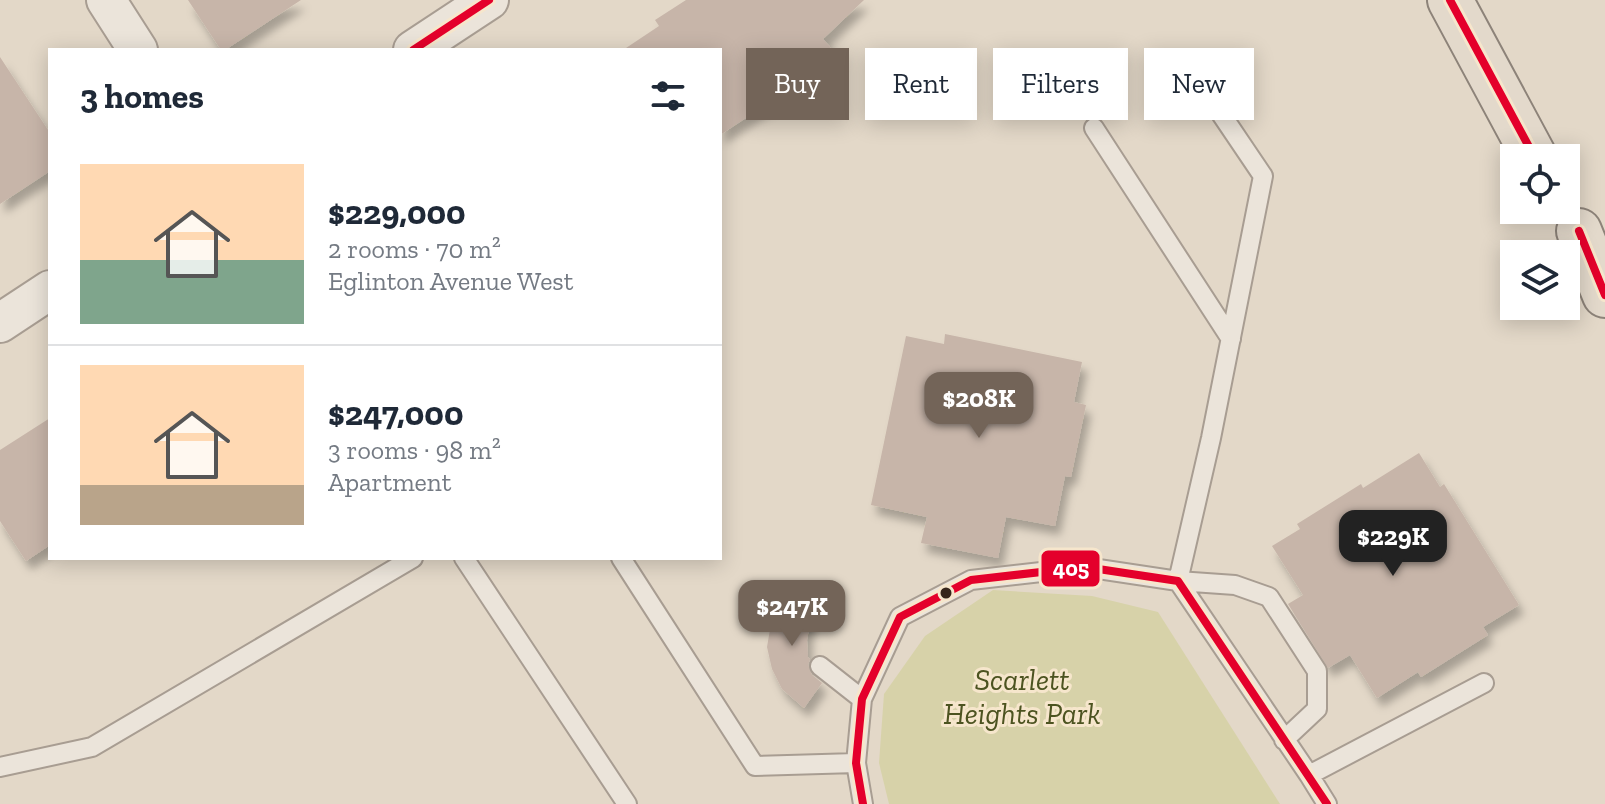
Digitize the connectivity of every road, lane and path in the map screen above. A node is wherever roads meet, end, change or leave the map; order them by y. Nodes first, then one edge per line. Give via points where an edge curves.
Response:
1 (106, 0) edge
2 (489, 0) edge
3 (1450, 0) edge
4 (137, 48) edge
5 (416, 48) edge
6 (1225, 120) edge
7 (1094, 128) dead end
8 (1527, 144) edge
9 (1583, 235) edge
10 (48, 291) edge
11 (1605, 295) edge
12 (0, 323) edge
13 (1231, 339) junction
14 (410, 560) edge
15 (465, 560) edge
16 (622, 560) edge
17 (1178, 581) junction
18 (820, 666) dead end
19 (1484, 683) dead end
20 (862, 699) junction
21 (1284, 740) junction
22 (856, 763) junction
23 (0, 767) edge
24 (1309, 775) junction
25 (627, 804) edge
26 (863, 804) edge
27 (1327, 804) edge

1 - 4 street
2 - 5 street
3 - 8 main road
6 - 13 lane via 1263,176
7 - 13 lane
9 - 11 main road
10 - 12 street
13 - 17 lane
14 - 23 lane via 92,747
15 - 25 lane
16 - 22 lane via 755,766
17 - 20 lane via 1085,567 971,580 900,617
17 - 21 lane
17 - 21 lane via 1235,585 1269,597 1317,671 1317,709
18 - 20 lane
19 - 24 lane
20 - 22 lane
21 - 24 lane
22 - 26 lane
24 - 27 lane

